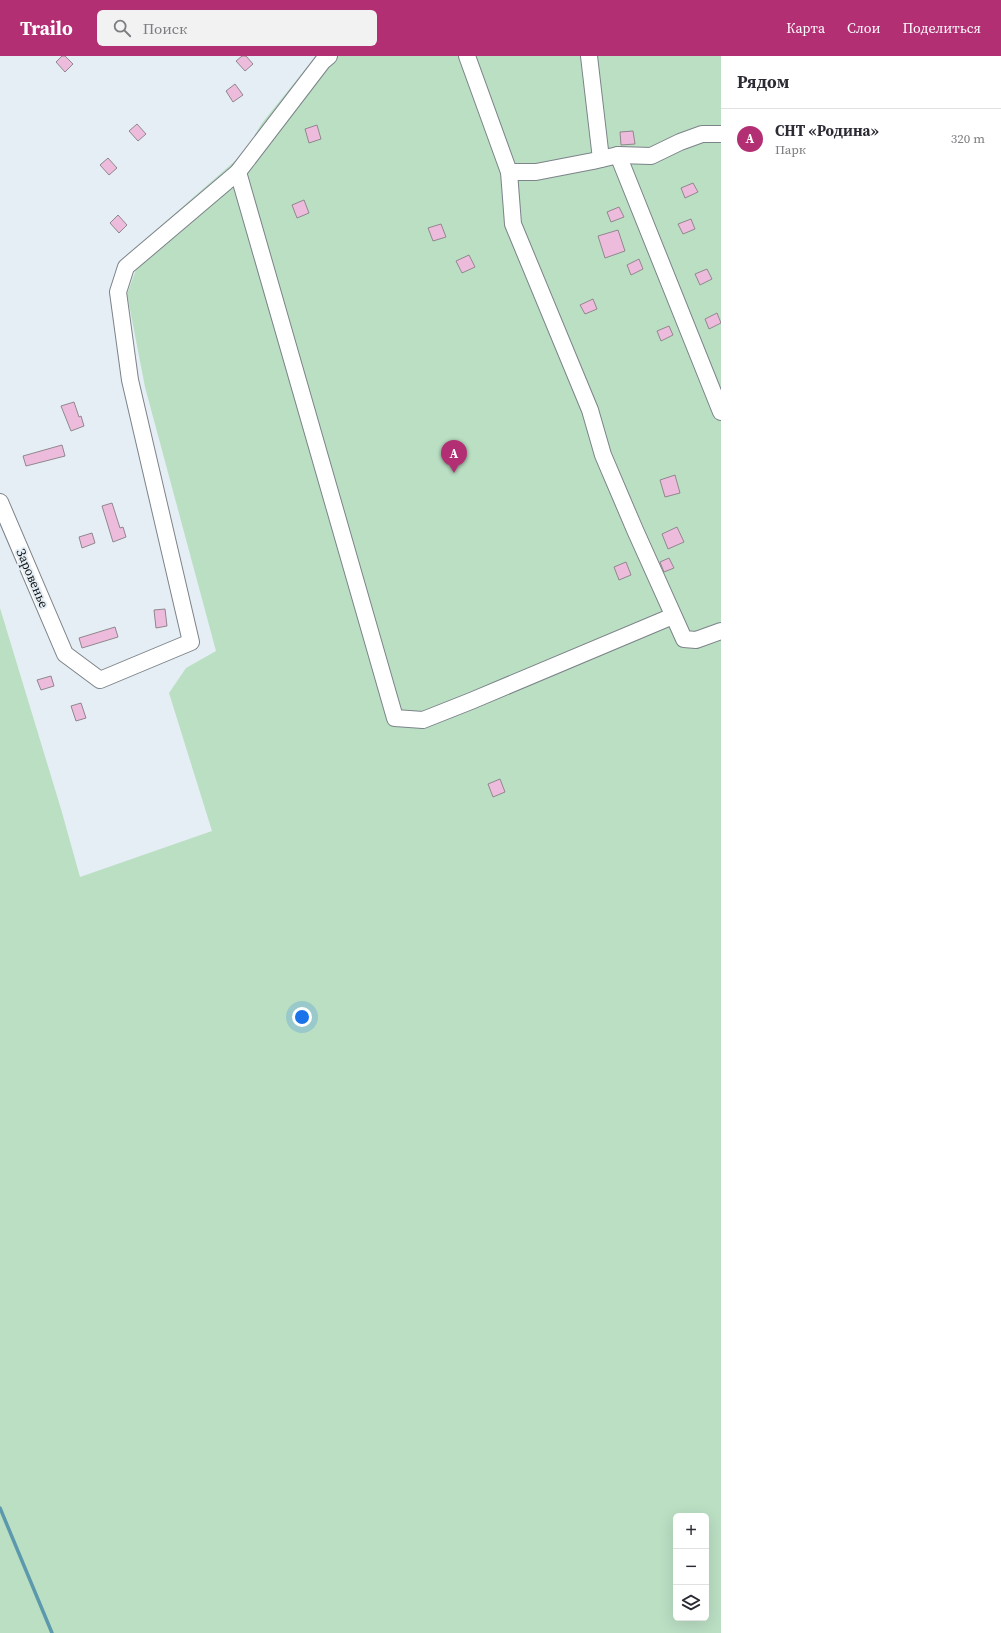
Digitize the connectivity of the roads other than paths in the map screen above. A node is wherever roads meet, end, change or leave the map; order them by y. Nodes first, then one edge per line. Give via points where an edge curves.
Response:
1 (329, 56) edge
2 (467, 56) edge
3 (589, 56) edge
4 (721, 134) edge
5 (618, 155) junction
6 (601, 160) junction
7 (238, 172) junction
8 (509, 172) junction
9 (721, 412) edge
10 (0, 502) edge
11 (673, 616) junction
12 (721, 631) edge

1 - 7 street
2 - 8 street
3 - 6 street
4 - 5 street via 702,134 651,156
5 - 6 street
5 - 9 street
6 - 8 street via 536,172
7 - 10 street, Заровенье via 126,267 118,292 130,380 191,642 100,680 65,654
7 - 11 street via 395,718 423,720
8 - 11 street via 513,224 590,410 603,455
11 - 12 street via 684,639 696,640

